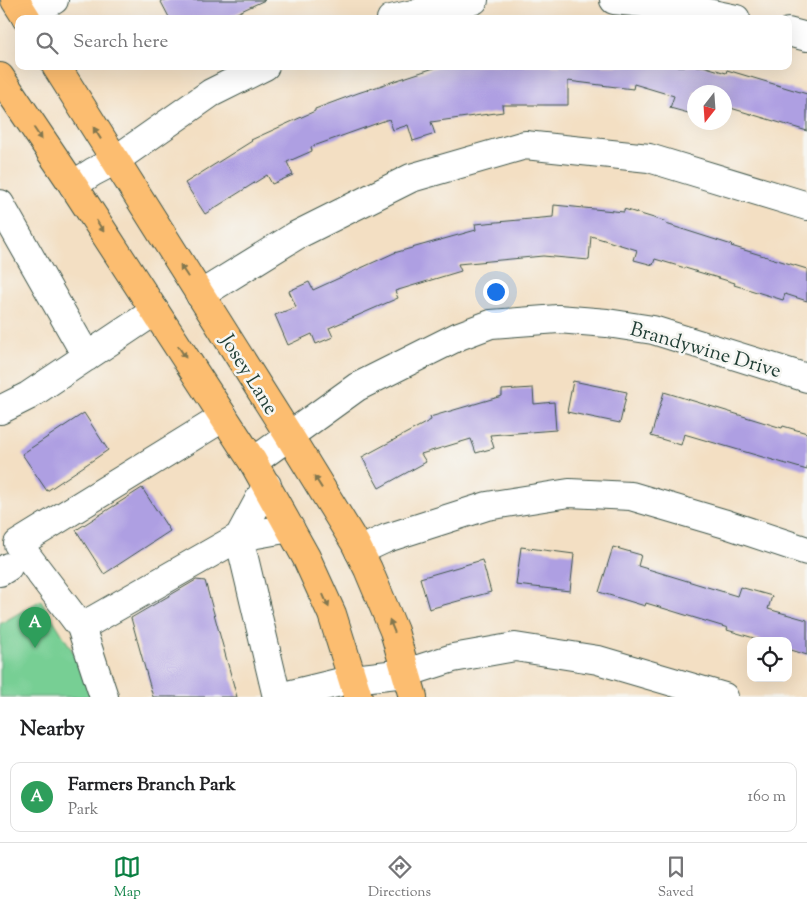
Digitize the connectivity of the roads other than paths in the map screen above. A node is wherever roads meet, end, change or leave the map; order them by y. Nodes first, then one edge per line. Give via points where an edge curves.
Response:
1 (54, 0) edge
2 (474, 0) edge
3 (614, 0) edge
4 (22, 12) edge
5 (408, 15) edge
6 (717, 15) edge
7 (792, 33) edge
8 (807, 37) edge
9 (58, 70) edge
10 (257, 70) edge
11 (0, 77) edge
12 (114, 161) junction
13 (73, 185) junction
14 (0, 204) edge
15 (807, 206) edge
16 (200, 295) junction
17 (155, 311) junction
18 (87, 356) junction
19 (807, 378) edge
20 (0, 410) edge
21 (224, 417) junction
22 (290, 437) junction
23 (253, 462) junction
24 (266, 485) junction
25 (290, 528) junction
26 (238, 537) junction
27 (359, 551) junction
28 (807, 551) edge
29 (80, 627) junction
30 (409, 685) edge
31 (356, 688) edge
32 (104, 697) edge
33 (278, 697) edge
34 (724, 697) edge

1 - 4 street
2 - 5 street
3 - 6 street via 674,6
7 - 8 street
12 -> 9 main road, Josey Lane
10 - 12 street via 211,93
11 -> 13 main road
12 - 13 street
16 -> 12 main road, Josey Lane
13 -> 17 main road
14 - 18 street
15 - 16 street via 649,158 525,145 411,178 297,236
16 - 22 main road, Josey Lane
17 - 18 street
17 -> 21 main road
18 - 20 street via 28,396
19 - 22 street, Brandywine Drive via 653,330 558,318 522,320 491,324 422,353 358,387
21 - 23 main road
21 - 29 street via 18,544
22 - 23 street, Brandywine Drive
27 -> 22 main road, Josey Lane
23 - 24 main road
24 - 25 main road
24 - 26 street
25 - 26 street
25 -> 31 main road via 332,614
26 - 29 street
26 - 33 street
27 - 28 street via 387,538 487,506 569,493 631,496
30 -> 27 main road, Josey Lane via 394,631
29 - 32 street
30 - 31 street
30 - 34 street via 453,658 515,647 598,660
31 - 33 street

